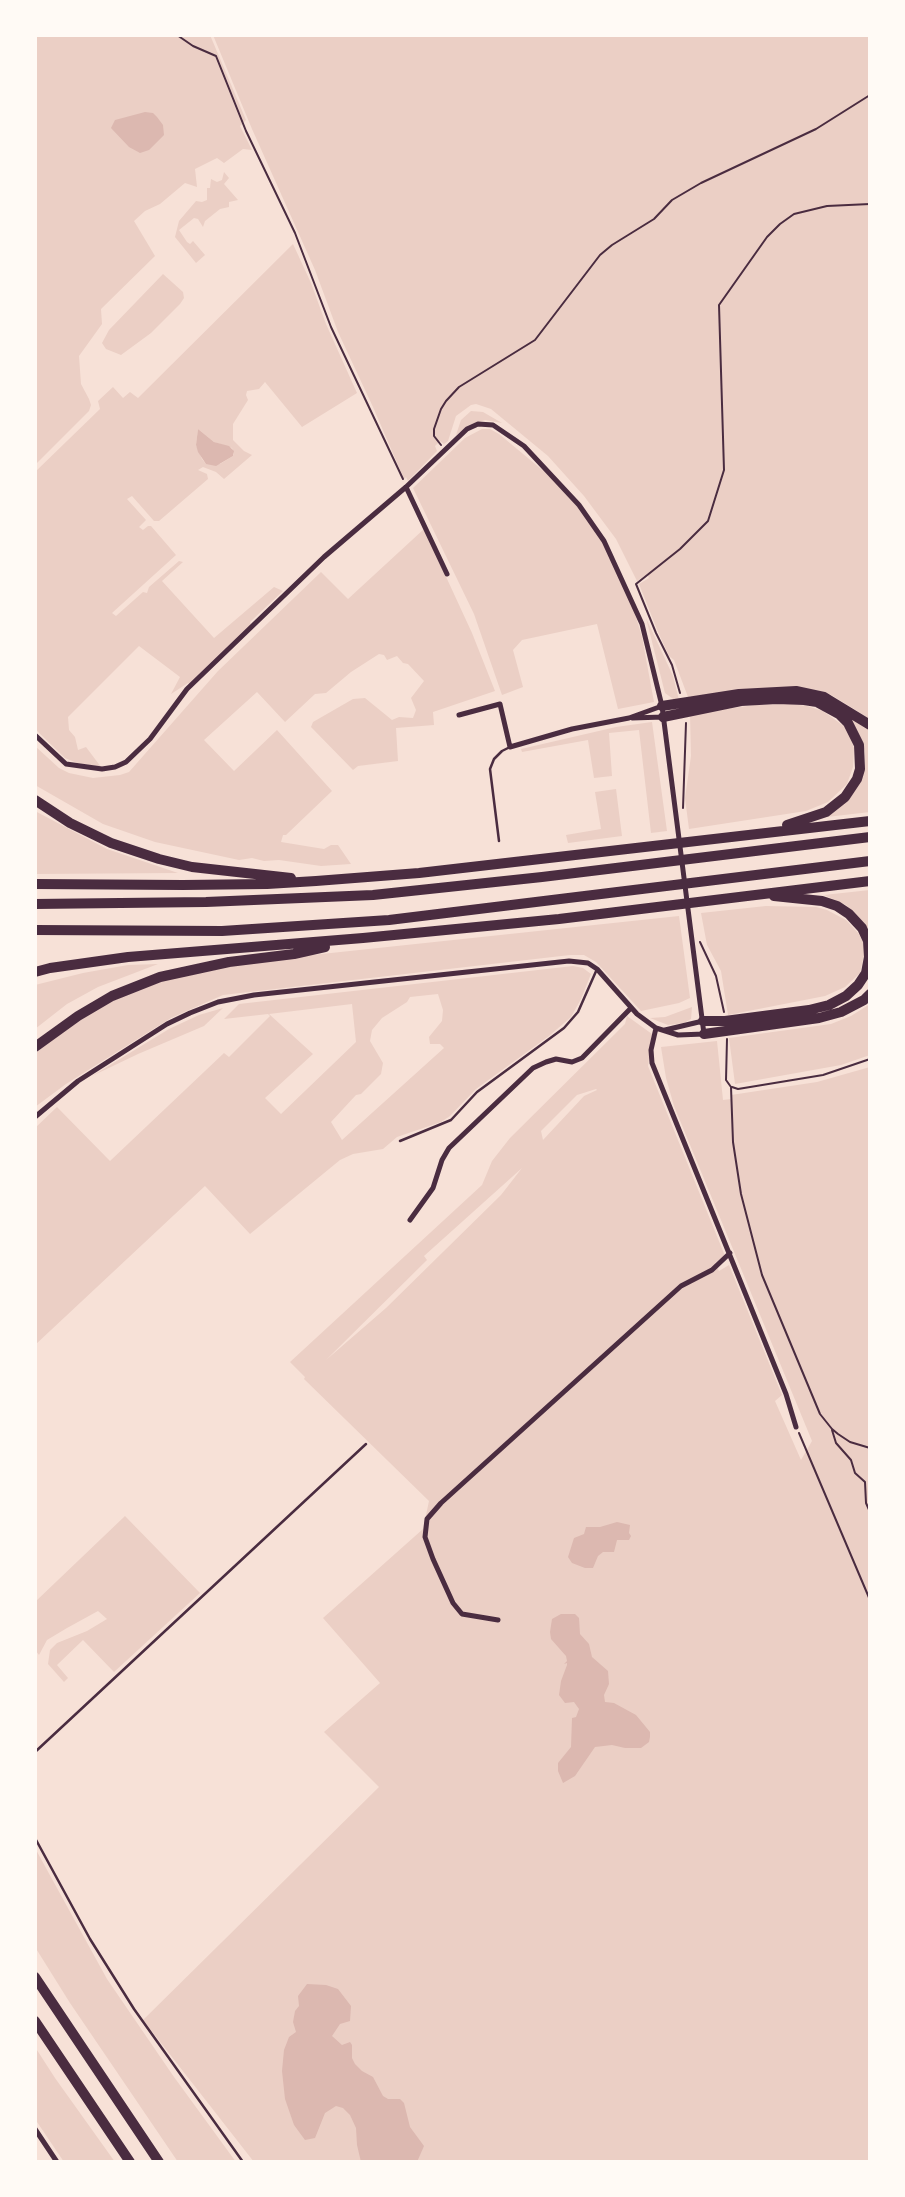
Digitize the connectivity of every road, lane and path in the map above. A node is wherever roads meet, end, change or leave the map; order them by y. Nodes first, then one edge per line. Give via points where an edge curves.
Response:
1 (177, 35) edge
2 (870, 95) edge
3 (870, 204) edge
4 (445, 449) junction
5 (406, 487) junction
6 (447, 574) dead end
7 (636, 584) dead end
8 (663, 712) junction
9 (460, 715) dead end
10 (629, 718) junction
11 (870, 724) edge
12 (35, 736) edge
13 (510, 747) junction
14 (35, 800) edge
15 (870, 821) edge
16 (766, 832) junction
17 (870, 837) edge
18 (499, 841) dead end
19 (870, 861) edge
20 (316, 881) junction
21 (870, 881) edge
22 (35, 884) edge
23 (756, 894) junction
24 (35, 904) edge
25 (35, 930) edge
26 (699, 938) dead end
27 (363, 939) junction
28 (597, 969) junction
29 (35, 972) edge
30 (870, 993) edge
31 (629, 1006) junction
32 (703, 1021) junction
33 (726, 1026) junction
34 (659, 1029) junction
35 (704, 1034) junction
36 (35, 1047) edge
37 (870, 1059) edge
38 (731, 1087) junction
39 (35, 1116) edge
40 (400, 1141) dead end
41 (410, 1220) dead end
42 (730, 1253) junction
43 (796, 1427) joint
44 (832, 1429) junction
45 (366, 1444) dead end
46 (870, 1448) edge
47 (870, 1512) edge
48 (870, 1600) edge
49 (498, 1620) dead end
50 (35, 1752) edge
51 (35, 1838) edge
52 (35, 1977) edge
53 (35, 2021) edge
54 (35, 2129) edge
55 (57, 2162) edge
56 (130, 2162) edge
57 (159, 2162) edge
58 (243, 2162) edge

1 - 5 path via 216,56 295,233 331,327
2 - 4 path via 816,129 701,183 612,245 534,340 459,387 446,401 434,436
3 - 7 path via 827,206 794,214 779,224 719,305 724,470 708,522
4 - 5 street
4 - 8 street via 467,429 493,425 524,446 579,505 604,541 642,624
5 - 6 street
5 - 12 street via 324,557 187,689 150,739 126,762 102,769 66,764
8 - 10 street
8 - 10 street
8 - 11 highway via 739,694 796,691 824,697
8 - 16 highway via 741,701 804,700 828,707 848,723 859,744 860,760 857,779 845,797 826,812
8 - 32 street
9 - 13 street via 500,704
10 - 13 street
13 - 18 lane via 494,759 491,769
14 - 20 highway via 111,843 159,859
15 - 16 highway
16 - 20 highway
17 - 24 highway via 373,894
19 - 25 highway via 389,919 222,931
20 - 22 highway
21 - 23 highway
23 - 27 highway
23 - 33 highway via 822,901 849,914 867,941 866,973 846,996 829,1005
26 - 33 path via 716,976
27 - 29 highway via 128,957
27 - 36 highway via 160,977 112,996
28 - 31 street
28 - 39 street via 569,961 218,1002 167,1024 78,1081
28 - 40 lane via 578,1012 565,1028 477,1092 451,1120
30 - 33 highway via 830,1015
31 - 34 street
31 - 41 street via 582,1058 572,1062 556,1059 533,1068 449,1148 433,1188
32 - 33 highway
32 - 34 street
32 - 35 street
33 - 35 highway
33 - 38 path via 726,1080
34 - 35 street via 678,1035
34 - 42 street via 652,1063
37 - 38 path via 823,1075
38 - 44 path via 733,1142 753,1247 805,1380
42 - 43 street
42 - 49 street via 712,1270 681,1286 427,1519 425,1537 453,1603 463,1614
43 - 48 path
44 - 46 path via 850,1442
44 - 47 path via 836,1443 865,1482
45 - 50 lane
51 - 58 lane via 134,2009
52 - 57 highway
53 - 56 highway
54 - 55 street

